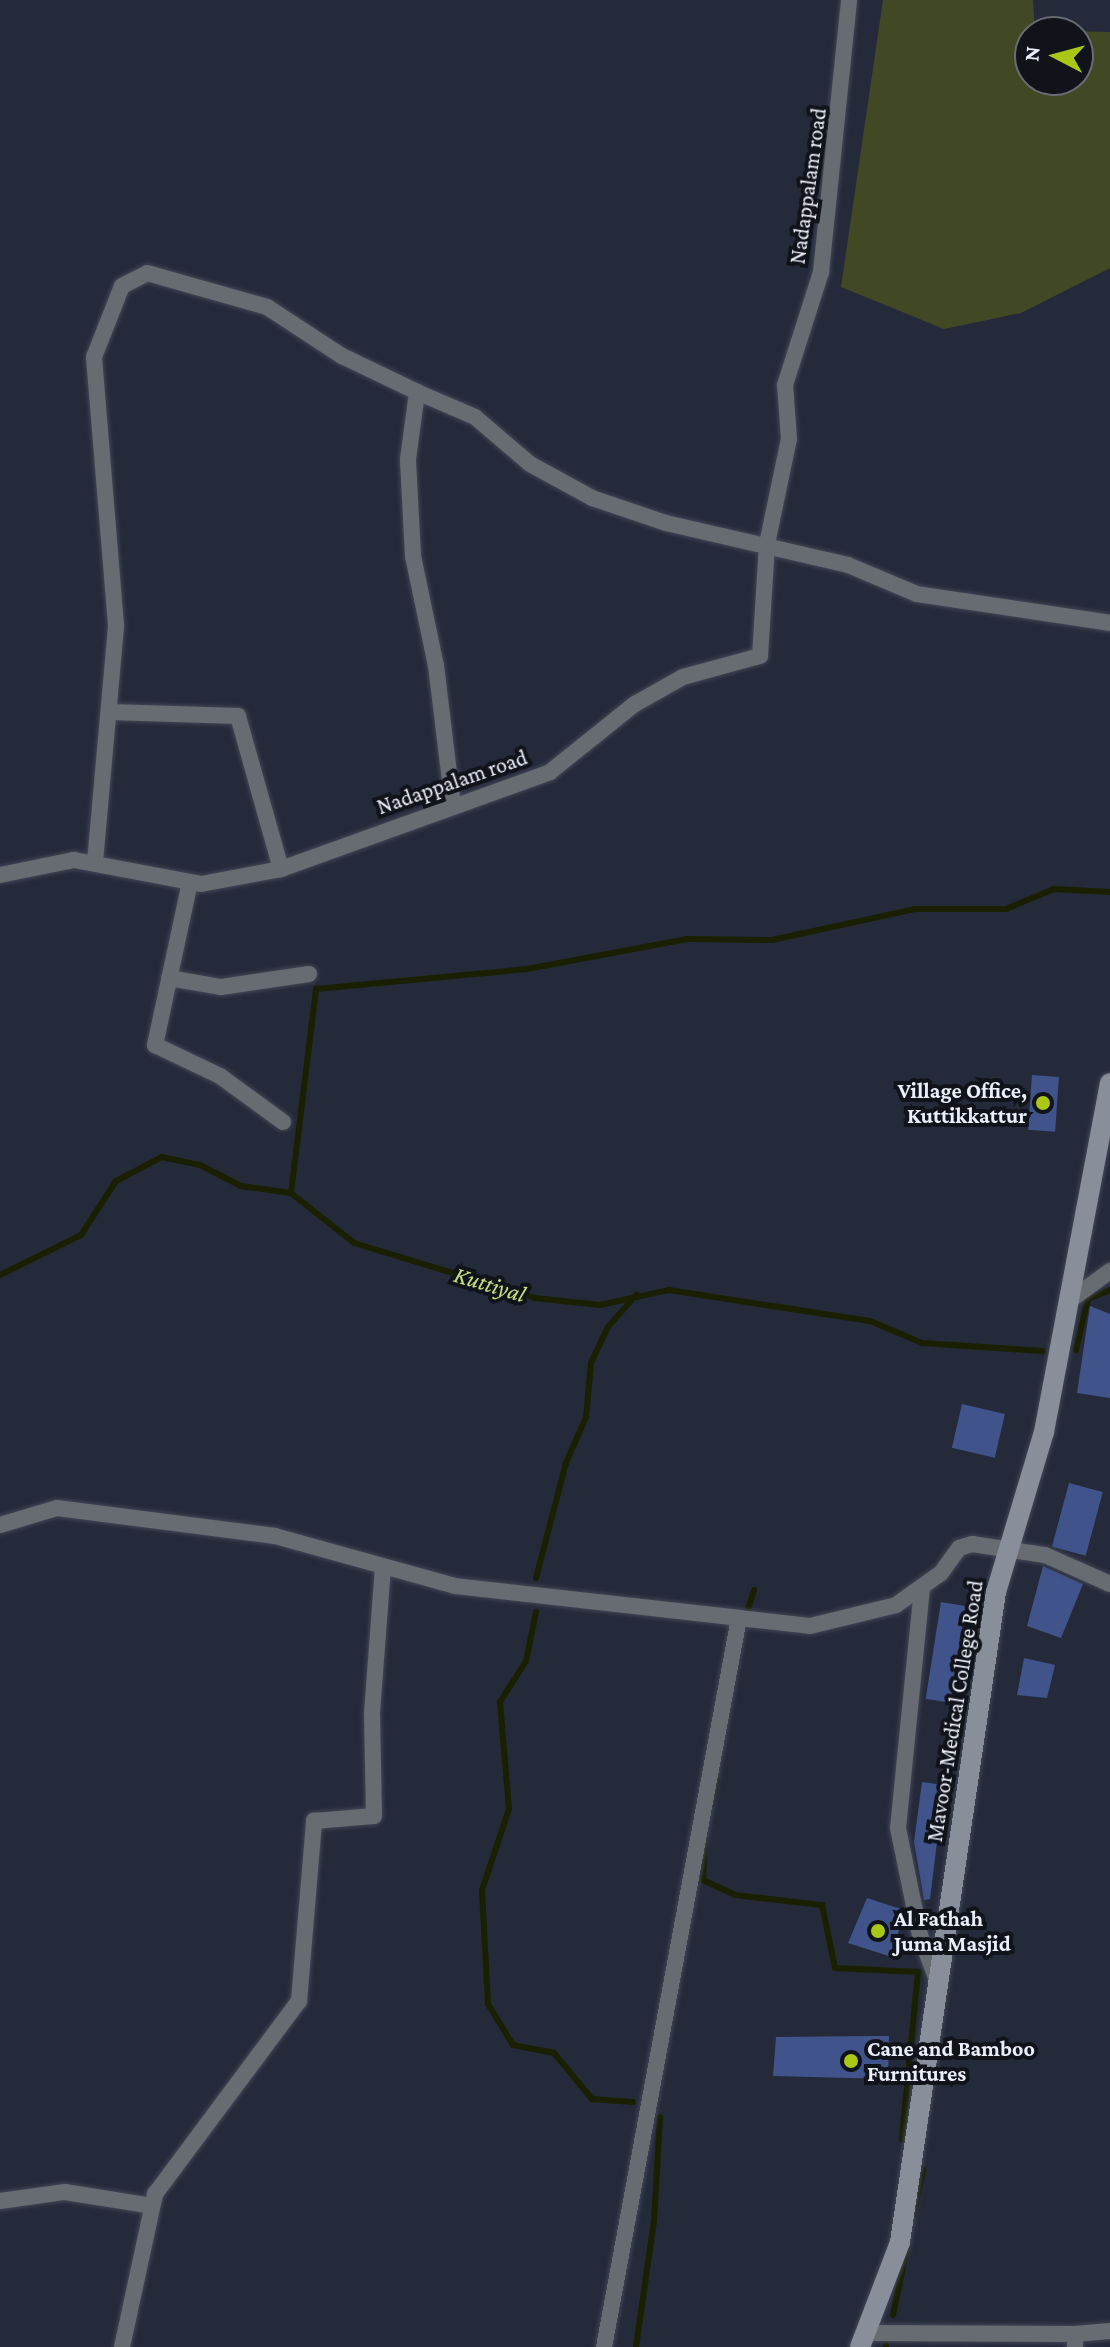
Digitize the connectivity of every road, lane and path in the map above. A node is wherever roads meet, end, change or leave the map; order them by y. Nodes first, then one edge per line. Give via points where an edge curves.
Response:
1 (849, 0) edge
2 (417, 392) junction
3 (767, 544) junction
4 (1110, 623) edge
5 (110, 712) junction
6 (453, 806) junction
7 (95, 862) junction
8 (281, 869) junction
9 (0, 875) edge
10 (190, 882) junction
11 (309, 974) dead end
12 (169, 978) junction
13 (1110, 1083) edge
14 (283, 1122) dead end
15 (1110, 1271) edge
16 (1073, 1298) junction
17 (0, 1525) edge
18 (1009, 1549) junction
19 (383, 1566) junction
20 (1110, 1584) edge
21 (922, 1588) junction
22 (739, 1618) junction
23 (939, 1984) junction
24 (0, 2201) edge
25 (152, 2206) junction
26 (1110, 2331) edge
27 (862, 2340) edge
28 (1075, 2341) edge
29 (122, 2347) edge
30 (604, 2347) edge

1 - 3 street, Nadappalam road via 821,272 785,385 789,439
2 - 3 street via 475,417 530,464 592,498 666,523
2 - 5 street via 342,356 267,307 147,273 122,286 94,357 116,625
2 - 6 street via 408,459 413,556 436,666
3 - 4 street via 848,565 917,594
3 - 6 street, Nadappalam road via 760,656 683,677 635,704 550,772
5 - 7 street
5 - 8 street via 238,716
6 - 8 street, Nadappalam road
7 - 9 street, Nadappalam road via 21,866
7 - 10 street, Nadappalam road
8 - 10 street, Nadappalam road via 244,880
10 - 12 street
11 - 12 street via 221,987
12 - 14 street via 155,1045 220,1076
13 - 16 main road, Mavoor-Medical College Road
15 - 16 street
16 - 18 main road, Mavoor-Medical College Road via 1044,1432
17 - 19 street via 57,1508 275,1536
18 - 20 street via 1045,1555
18 - 21 street via 959,1548
18 - 23 main road, Mavoor-Medical College Road via 996,1592
19 - 22 street via 455,1586
19 - 25 street via 372,1713 374,1816 314,1821 299,2001 199,2130
21 - 22 street via 896,1605 822,1624 787,1626
21 - 23 street via 898,1828 920,1935
22 - 30 street
23 - 27 main road, Mavoor-Medical College Road via 900,2242
24 - 25 street via 65,2192
25 - 29 street
26 - 28 street
27 - 28 street

